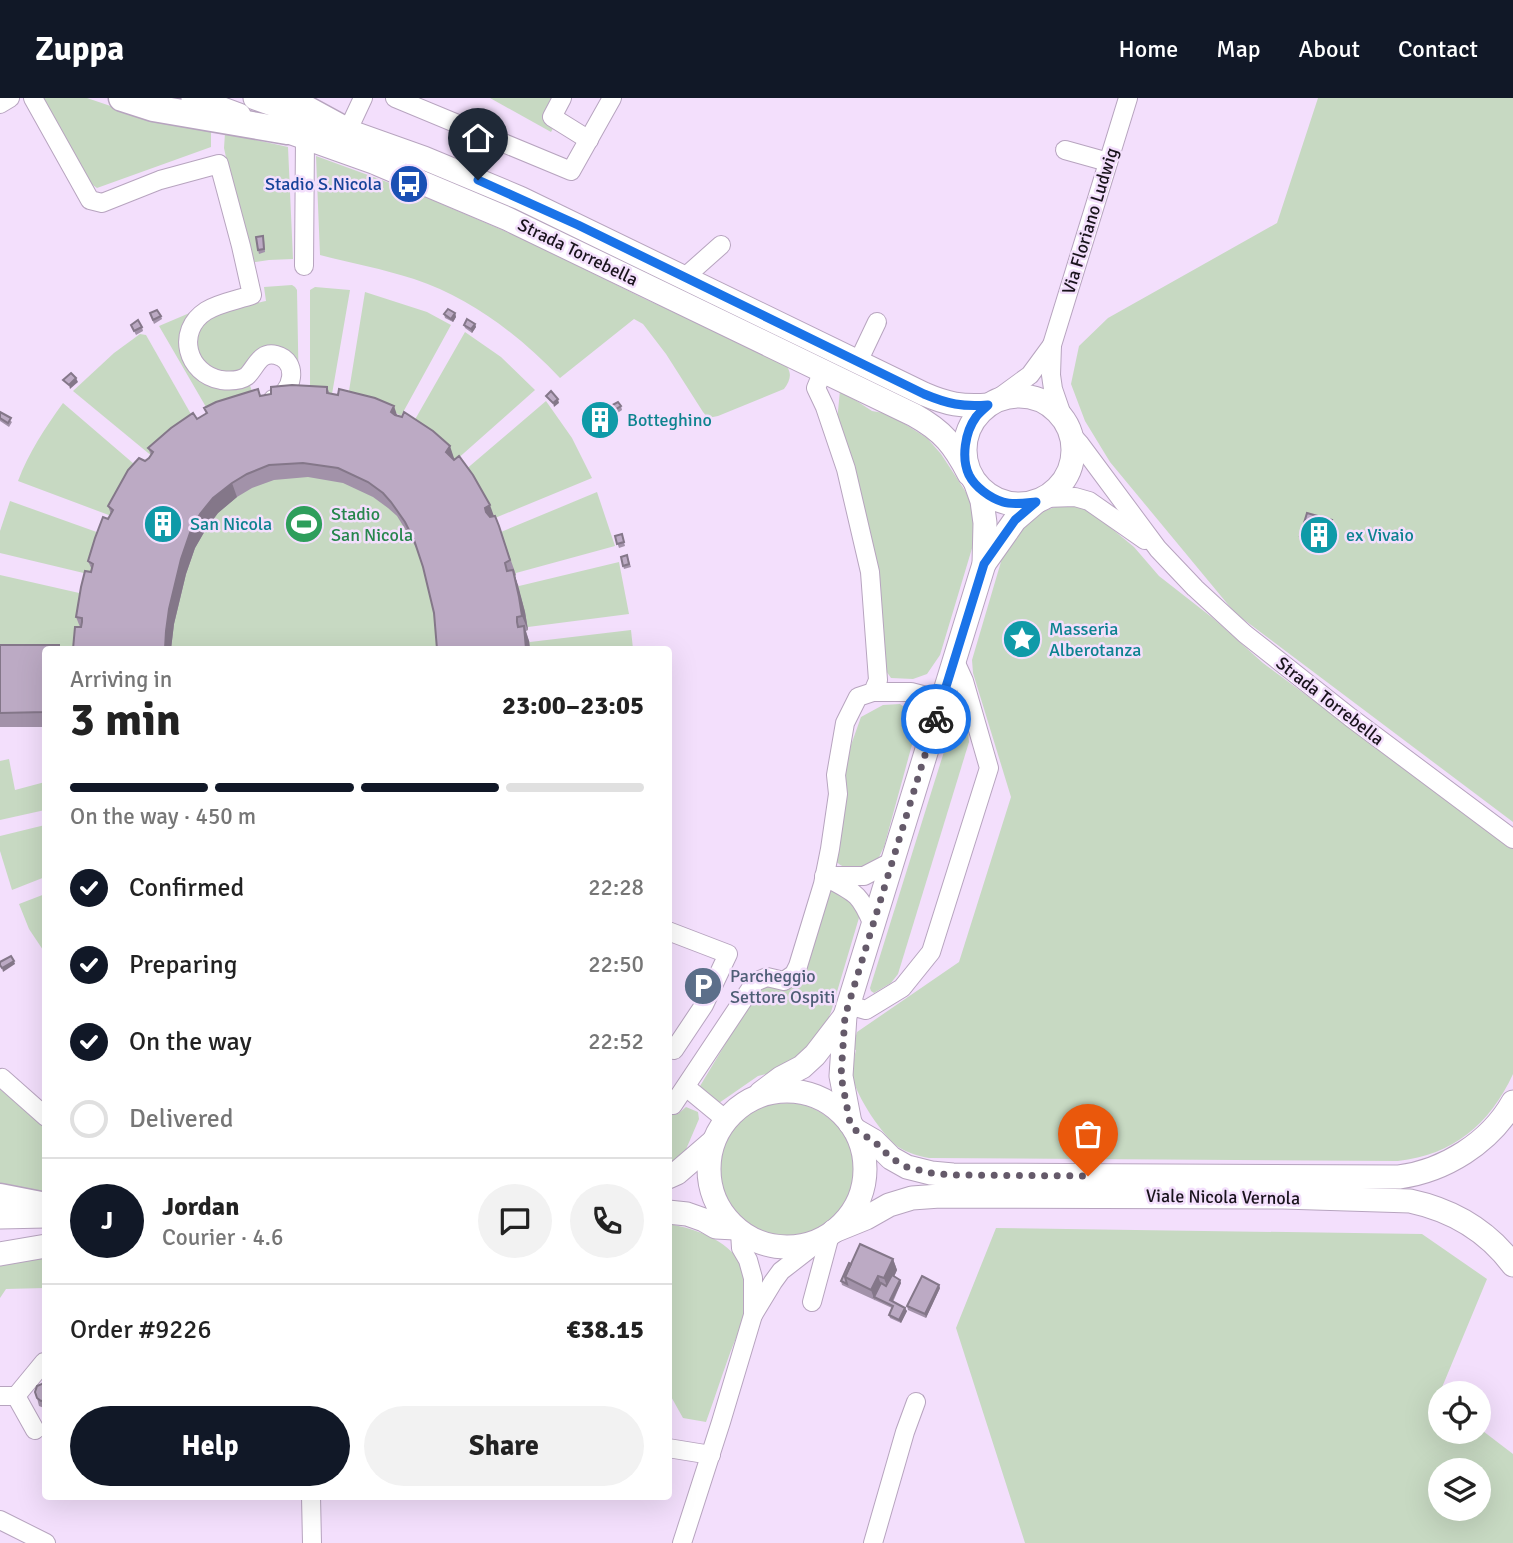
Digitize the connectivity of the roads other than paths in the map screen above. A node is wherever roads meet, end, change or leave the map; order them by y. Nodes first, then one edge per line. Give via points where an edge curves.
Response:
1 (10, 98) edge
2 (33, 98) edge
3 (122, 98) edge
4 (193, 98) edge
5 (255, 98) edge
6 (286, 98) edge
7 (363, 98) edge
8 (395, 98) edge
9 (562, 98) edge
10 (612, 98) edge
11 (1128, 98) edge
12 (0, 104) edge
13 (344, 129) junction
14 (296, 135) junction
15 (589, 140) junction
16 (1065, 150) dead end
17 (1108, 162) junction
18 (721, 245) dead end
19 (304, 266) dead end
20 (685, 277) junction
21 (877, 322) dead end
22 (1052, 345) junction
23 (858, 362) junction
24 (823, 371) junction
25 (990, 403) junction
26 (272, 410) edge
27 (1067, 426) junction
28 (972, 479) junction
29 (1040, 500) junction
30 (1158, 550) junction
31 (984, 564) junction
32 (954, 659) junction
33 (873, 692) junction
34 (942, 700) junction
35 (1513, 839) edge
36 (892, 861) junction
37 (824, 876) junction
38 (873, 925) junction
39 (672, 933) edge
40 (846, 1010) junction
41 (674, 1050) dead end
42 (0, 1079) edge
43 (676, 1092) edge
44 (755, 1098) junction
45 (1513, 1102) edge
46 (42, 1113) edge
47 (726, 1120) junction
48 (852, 1127) junction
49 (713, 1142) junction
50 (672, 1175) edge
51 (0, 1197) edge
52 (42, 1205) edge
53 (672, 1212) edge
54 (42, 1216) edge
55 (0, 1217) edge
56 (738, 1230) junction
57 (828, 1235) junction
58 (0, 1241) edge
59 (42, 1241) edge
60 (42, 1247) edge
61 (0, 1254) edge
62 (1513, 1265) edge
63 (813, 1302) dead end
64 (753, 1315) junction
65 (42, 1364) edge
66 (8, 1396) edge
67 (916, 1402) dead end
68 (35, 1430) dead end
69 (672, 1449) edge
70 (710, 1455) junction
71 (311, 1500) edge
72 (0, 1520) edge
73 (46, 1543) edge
74 (312, 1543) edge
75 (682, 1543) edge
76 (873, 1543) edge

1 - 12 street
2 - 26 street via 90,200 102,203 219,164 252,295 206,310 191,327 187,341 191,360 204,374 235,381 247,376 259,359 277,355 291,370 291,383 281,397 270,399
3 - 14 highway
4 - 14 main road, Strada Torrebella
5 - 13 main road, Strada Torrebella
6 - 13 highway
7 - 13 street
8 - 15 street via 571,171
9 - 15 street via 552,117
10 - 15 street
11 - 17 street, Via Floriano Ludwig
13 - 20 main road, Strada Torrebella via 520,198
14 - 19 street
14 - 24 main road, Strada Torrebella via 508,219
16 - 17 street
17 - 22 street, Via Floriano Ludwig
18 - 20 street
20 - 23 main road, Strada Torrebella
21 - 23 street
22 - 25 street via 1030,375
22 - 27 street via 1051,375
23 - 25 main road, Strada Torrebella via 946,403 968,407
24 - 28 main road, Strada Torrebella via 936,428
24 - 33 street via 816,388 846,469 870,572 878,680
25 - 27 main road via 1021,396 1039,399
25 - 28 main road via 968,431 965,461
27 - 29 main road via 1073,449 1070,467 1063,481
27 - 30 street
28 - 29 main road via 988,495 1004,502
28 - 31 main road via 985,523
29 - 30 street via 1075,497 1088,501
29 - 31 main road via 1015,520
30 - 35 street, Strada Torrebella via 1280,663
31 - 32 main road
32 - 34 main road
32 - 40 street via 989,768 931,952 902,988 866,1010
33 - 34 street via 911,691
33 - 37 street via 858,697 845,723
34 - 36 main road
36 - 37 street via 864,876
36 - 38 main road
37 - 38 street via 858,897
37 - 43 street via 794,974 783,981 767,977 755,982
38 - 40 main road
39 - 41 street via 728,954 704,1005
40 - 44 main road via 816,1055
40 - 48 main road via 841,1076
42 - 46 street
43 - 47 street
44 - 47 main road
44 - 48 main road via 790,1091 807,1094 838,1110
45 - 48 main road, Viale Nicola Vernola via 1500,1121 1458,1157 1425,1172 1391,1177 931,1173 891,1158
47 - 49 main road
48 - 57 main road via 863,1151 861,1195 850,1215
49 - 50 main road
49 - 56 main road via 709,1160 713,1198
51 - 52 highway
53 - 56 main road
54 - 55 main road
56 - 57 main road via 780,1247 801,1246
56 - 64 street via 753,1278
57 - 62 main road, Viale Nicola Vernola via 889,1205 940,1196 1410,1201 1430,1205 1471,1225 1490,1238
57 - 63 street
57 - 64 street via 781,1271
58 - 59 main road
60 - 61 main road
64 - 70 street
65 - 66 street
66 - 68 street
67 - 76 street
69 - 70 street
70 - 75 street
71 - 74 street
72 - 73 street

